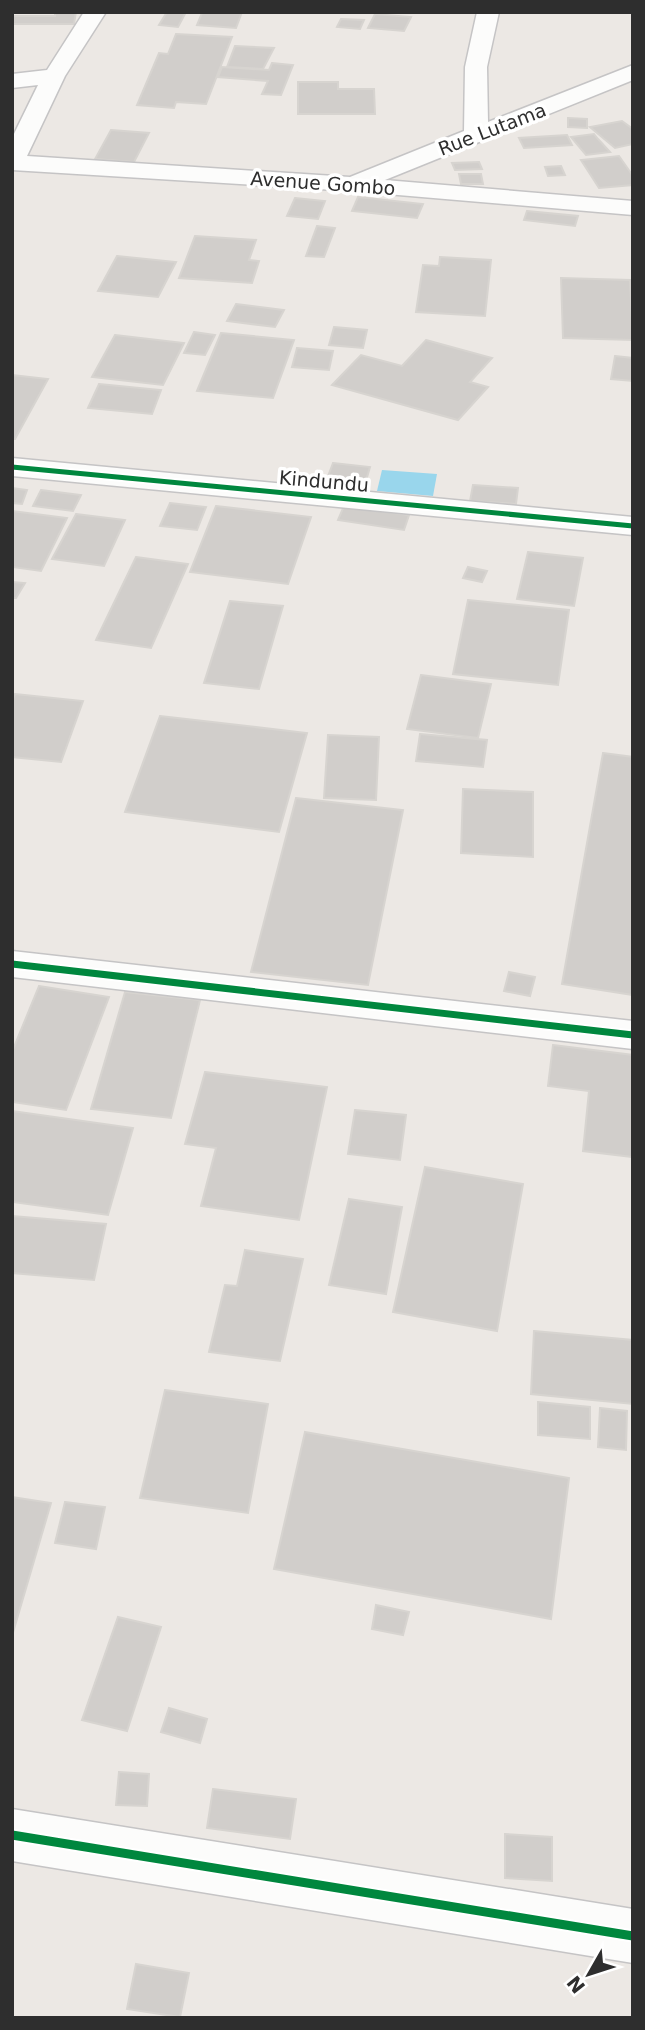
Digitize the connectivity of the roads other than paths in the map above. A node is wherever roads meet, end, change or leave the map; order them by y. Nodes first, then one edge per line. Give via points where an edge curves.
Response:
1 (95, 12) edge
2 (488, 12) edge
3 (633, 72) edge
4 (54, 76) junction
5 (12, 81) edge
6 (573, 97) junction
7 (621, 98) dead end
8 (476, 135) junction
9 (13, 162) edge
10 (351, 184) junction
11 (633, 208) edge
12 (12, 467) edge
13 (633, 526) edge
14 (12, 964) edge
15 (633, 1035) edge
16 (12, 1835) edge
17 (633, 1936) edge

1 - 4 street
2 - 8 street via 476,67
3 - 6 street, Rue Lutama
4 - 5 street
4 - 9 street
6 - 7 street
6 - 8 street, Rue Lutama
8 - 10 street, Rue Lutama
9 - 10 street, Avenue Gombo
10 - 11 street, Avenue Gombo
12 - 13 street, Kindundu
14 - 15 street
16 - 17 street

